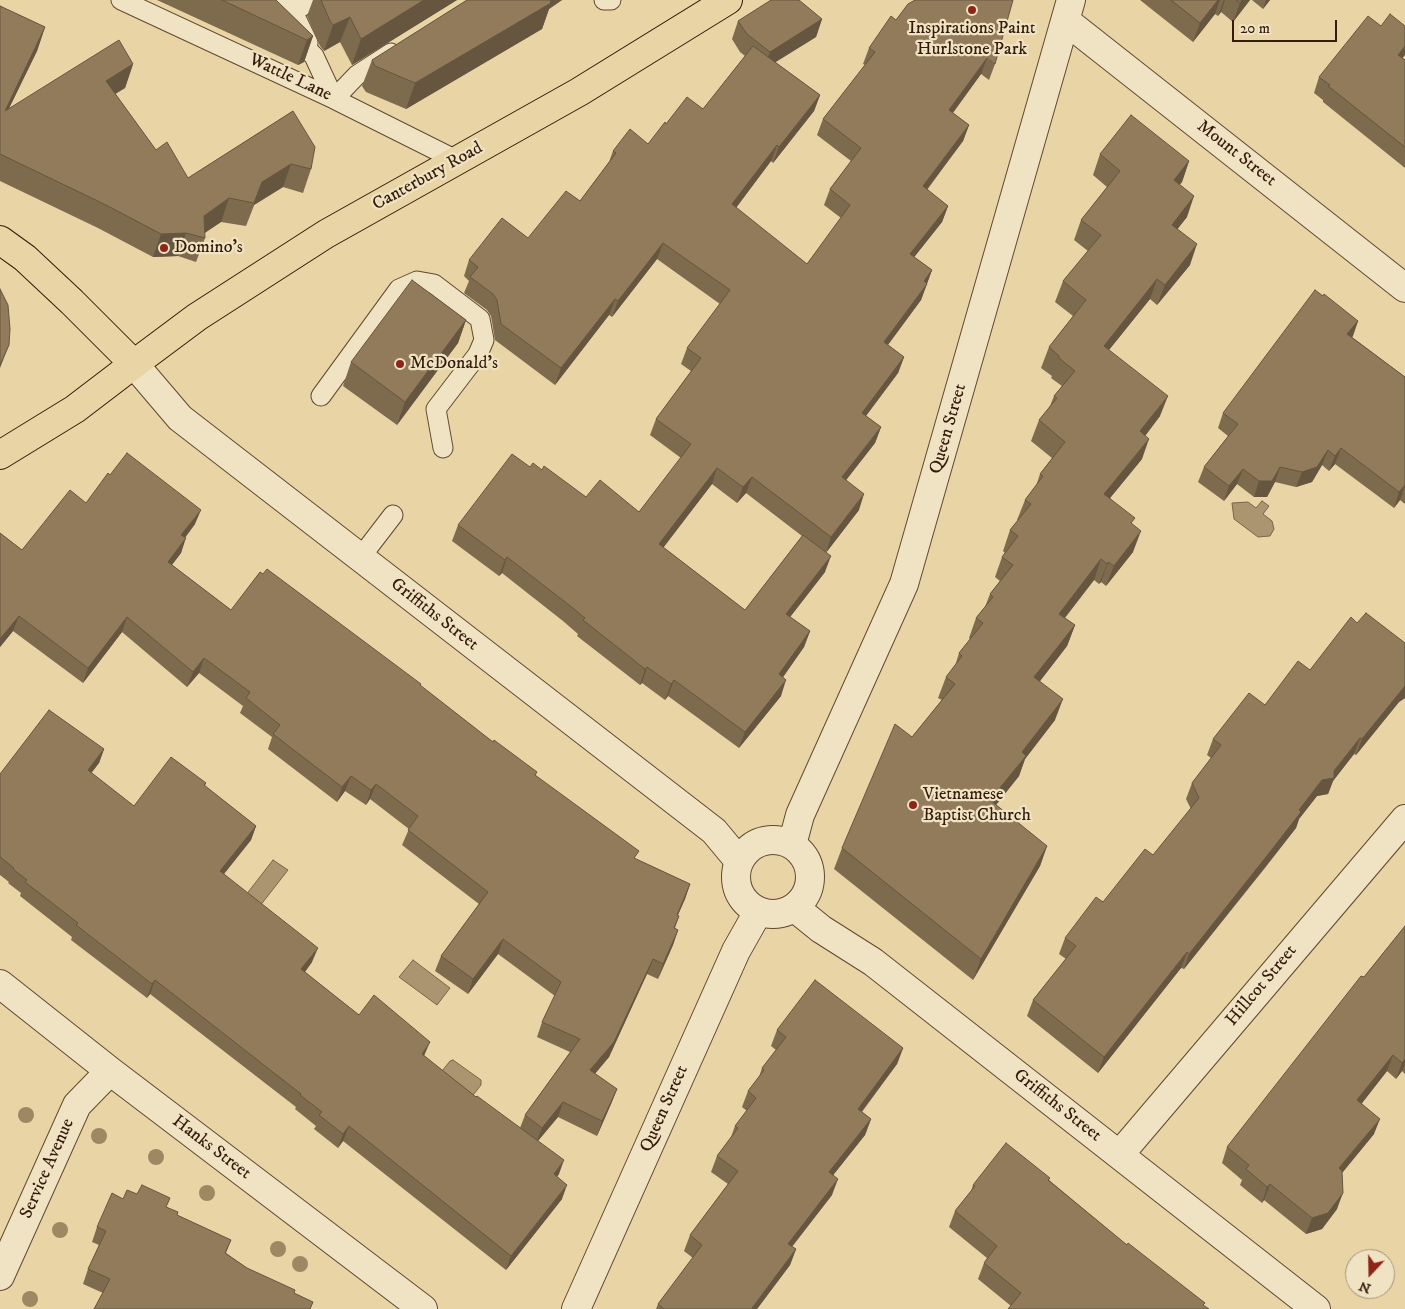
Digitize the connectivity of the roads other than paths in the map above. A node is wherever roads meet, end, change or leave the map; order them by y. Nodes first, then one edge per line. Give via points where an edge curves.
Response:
1 (121, 0) edge
2 (260, 0) edge
3 (312, 0) edge
4 (604, 0) edge
5 (610, 0) edge
6 (728, 0) edge
7 (290, 6) edge
8 (1069, 10) edge
9 (405, 45) edge
10 (314, 56) junction
11 (334, 99) junction
12 (458, 161) junction
13 (0, 240) edge
14 (1405, 288) edge
15 (134, 364) junction
16 (321, 396) dead end
17 (443, 448) dead end
18 (0, 455) edge
19 (393, 515) dead end
20 (360, 558) junction
21 (1405, 819) edge
22 (792, 845) junction
23 (739, 861) junction
24 (795, 908) junction
25 (758, 912) junction
26 (0, 984) edge
27 (110, 1071) junction
28 (1120, 1154) junction
29 (0, 1276) edge
30 (423, 1309) edge
31 (576, 1309) edge
32 (1316, 1309) edge

1 - 11 lane, Wattle Lane
2 - 10 lane
3 - 7 lane
4 - 5 lane
6 - 12 main road, Canterbury Road via 579,92
7 - 10 lane
8 - 14 street, Mount Street
8 - 22 street, Queen Street via 904,584 800,816
9 - 11 lane via 357,75
10 - 11 lane
11 - 12 lane, Wattle Lane
12 - 15 main road, Canterbury Road via 326,234 197,317
13 - 15 main road via 25,258
15 - 18 main road, Canterbury Road via 75,409
15 - 20 street, Griffiths Street via 180,418
16 - 17 lane via 400,289 416,281 434,284 480,319 484,340 478,354 436,409
19 - 20 lane
20 - 23 street, Griffiths Street via 714,832
21 - 28 street, Hillcot Street
22 - 23 street via 781,840 756,844 746,850
22 - 24 street via 802,853 811,875 810,888
23 - 25 street via 735,875 738,890 746,903
24 - 25 street via 771,915
24 - 28 street, Griffiths Street via 873,962
25 - 31 street, Queen Street via 736,951
26 - 27 street, Hanks Street
27 - 29 street, Service Avenue via 78,1104
27 - 30 street, Hanks Street
28 - 32 street, Griffiths Street

